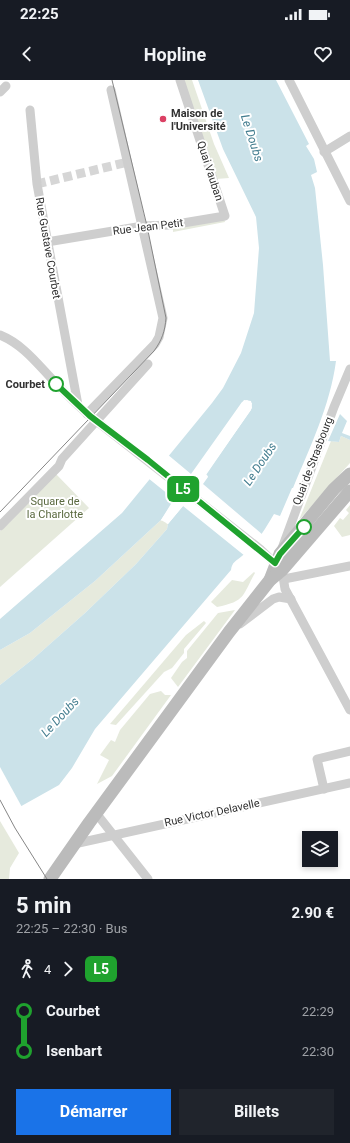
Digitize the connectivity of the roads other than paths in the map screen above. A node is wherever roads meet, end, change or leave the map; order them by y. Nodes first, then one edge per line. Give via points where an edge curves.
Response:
1 (180, 80) edge
2 (289, 80) edge
3 (111, 90) dead end
4 (30, 110) dead end
5 (348, 137) edge
6 (324, 152) junction
7 (350, 201) edge
8 (225, 216) joint
9 (142, 226) junction
10 (47, 242) junction
11 (0, 335) edge
12 (148, 364) dead end
13 (350, 369) edge
14 (48, 375) junction
15 (73, 384) junction
16 (78, 406) junction
17 (87, 414) junction
18 (96, 421) junction
19 (350, 474) edge
20 (350, 491) edge
21 (0, 526) edge
22 (350, 566) edge
23 (280, 567) junction
24 (291, 600) junction
25 (230, 632) junction
26 (350, 710) edge
27 (350, 751) edge
28 (350, 783) edge
29 (324, 789) junction
30 (96, 813) junction
31 (113, 836) junction
32 (74, 844) junction
33 (50, 879) edge
34 (148, 879) edge

1 - 8 street, Quai Vauban
2 - 6 street
3 - 9 street
4 - 10 street, Rue Gustave Courbet via 37,184
5 - 6 street
6 - 7 street
8 - 9 street, Rue Jean Petit via 171,225
9 - 10 street, Rue Jean Petit
9 - 17 street via 163,318 159,338
10 - 15 street, Rue Gustave Courbet
11 - 14 street via 18,345
12 - 18 street
13 - 23 street, Quai de Strasbourg via 288,528
14 - 15 street
14 - 16 street
15 - 16 street, Rue Gustave Courbet
16 - 17 street
17 - 18 street
18 - 21 street via 62,459 59,466
18 - 23 street
19 - 23 main road via 334,489
20 - 23 main road
22 - 23 street
23 - 24 street via 285,589
23 - 25 main road
24 - 25 street via 279,597 273,599
24 - 26 street
25 - 30 main road
27 - 29 street via 317,759
28 - 29 street, Rue Victor Delavelle
29 - 31 street, Rue Victor Delavelle
30 - 31 street
30 - 32 main road
31 - 32 street, Rue Victor Delavelle via 98,837
31 - 34 street
32 - 33 main road

